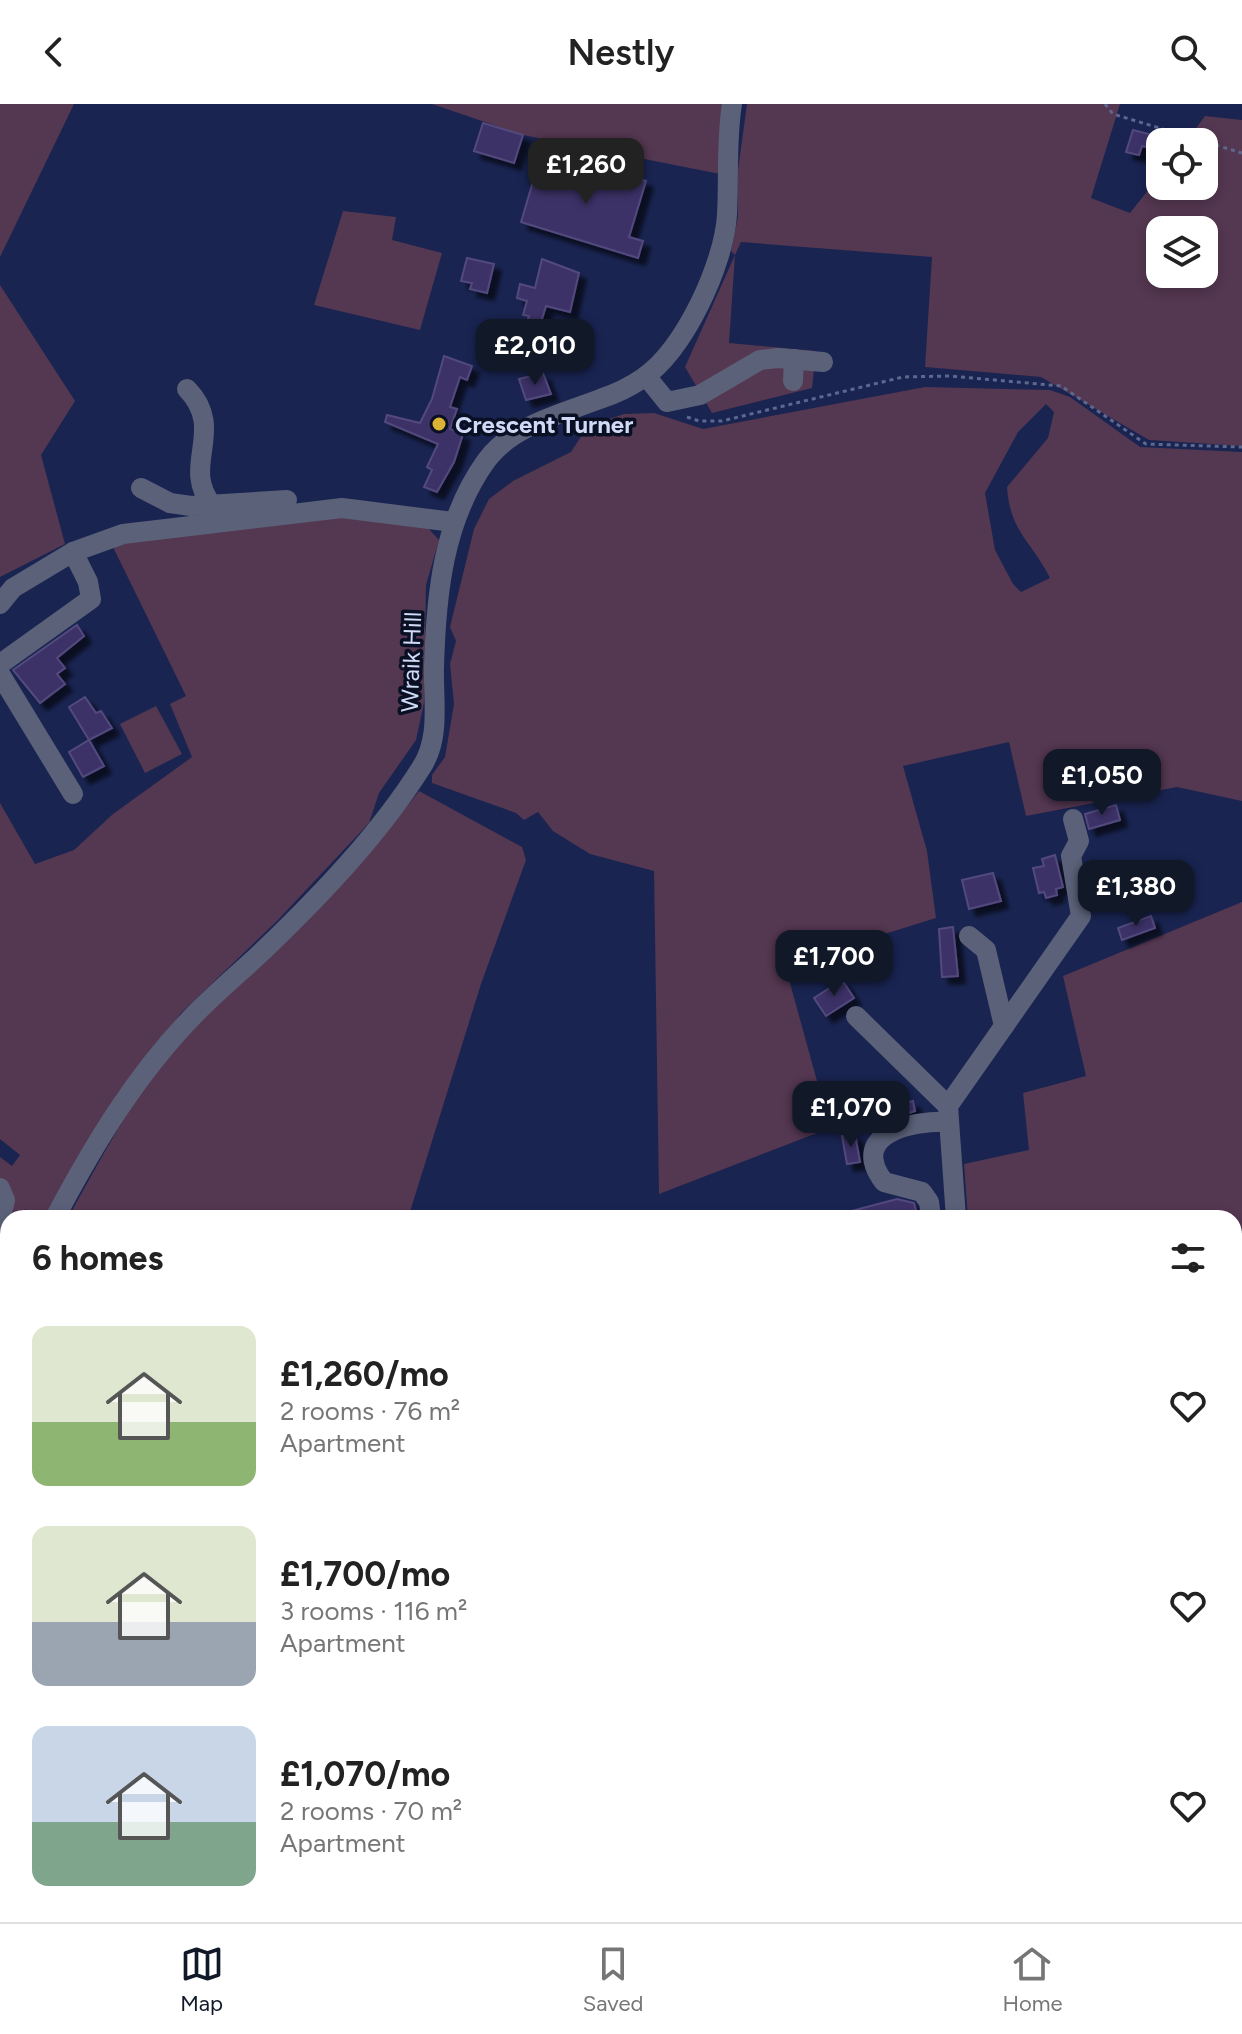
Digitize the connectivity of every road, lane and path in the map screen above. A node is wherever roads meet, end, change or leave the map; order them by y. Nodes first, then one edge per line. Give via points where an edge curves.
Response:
1 (732, 104) edge
2 (1105, 104) edge
3 (1242, 153) edge
4 (794, 359) junction
5 (823, 362) dead end
6 (646, 376) junction
7 (793, 381) dead end
8 (187, 389) dead end
9 (667, 402) junction
10 (1242, 447) edge
11 (141, 488) dead end
12 (212, 505) junction
13 (455, 517) junction
14 (73, 552) junction
15 (0, 604) edge
16 (0, 664) edge
17 (0, 674) edge
18 (73, 794) dead end
19 (1073, 819) dead end
20 (969, 936) dead end
21 (856, 1016) dead end
22 (1004, 1026) junction
23 (948, 1114) junction
24 (0, 1188) edge
25 (3, 1210) edge
26 (59, 1210) edge
27 (930, 1210) edge
28 (955, 1210) edge

1 - 6 street, Wraik Hill via 720,260 699,306
2 - 3 path via 1113,114
4 - 5 street
4 - 7 street
4 - 9 street via 760,360 700,395
6 - 9 street
6 - 13 street, Wraik Hill via 617,393 515,433 487,458
8 - 12 street via 206,418 201,492
9 - 10 path via 682,416 722,421 903,377 999,379 1061,386 1146,444
11 - 12 street via 170,503
12 - 13 street via 365,496
13 - 14 street via 342,508 123,534
13 - 26 street, Wraik Hill via 443,567 436,637 435,728 423,767 365,842 269,945 195,1014 141,1077 94,1144
14 - 15 street via 13,588
14 - 16 street via 91,599
17 - 18 street
19 - 22 street via 1079,841 1071,856 1081,916
20 - 22 street via 986,950
21 - 23 street
22 - 23 street
23 - 27 street via 903,1125 882,1139 876,1152 876,1168 884,1182 922,1192
23 - 28 street
24 - 25 street

